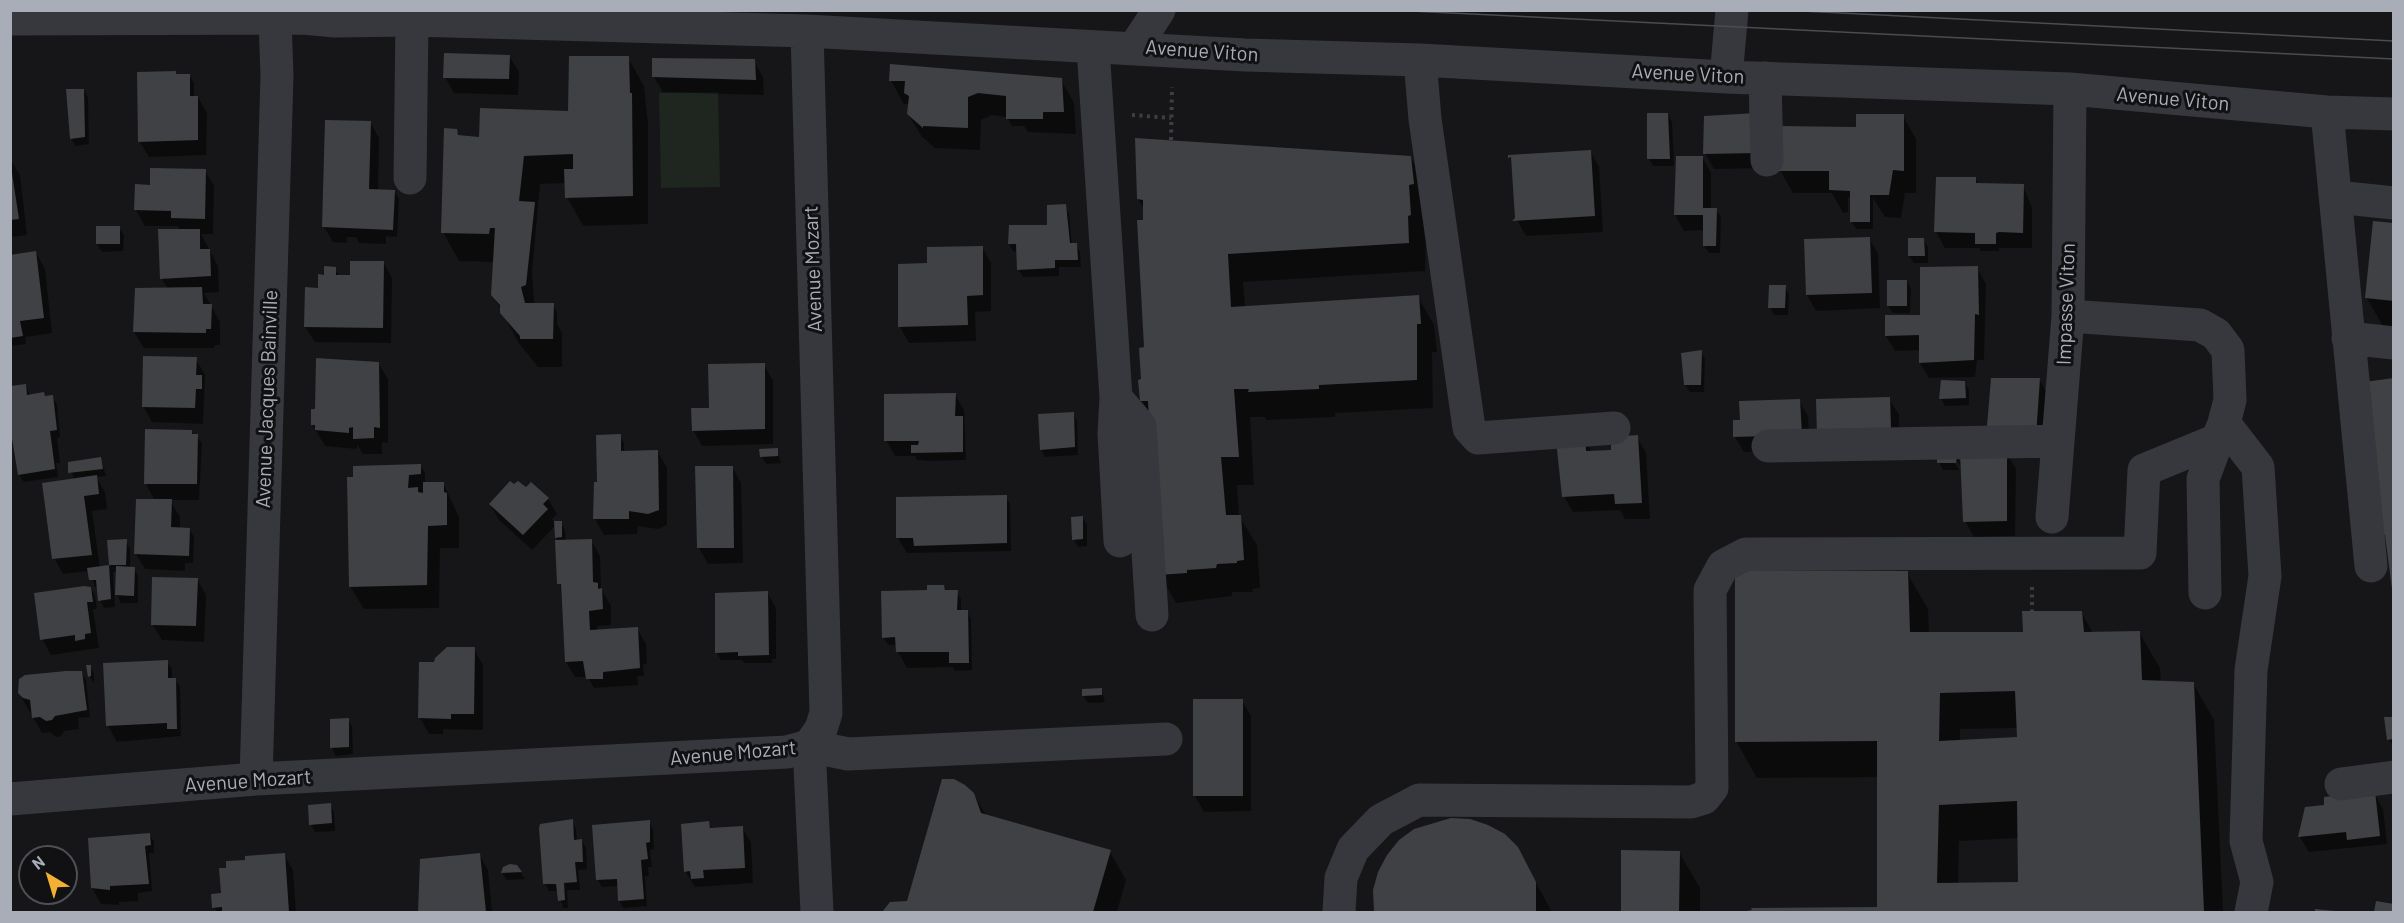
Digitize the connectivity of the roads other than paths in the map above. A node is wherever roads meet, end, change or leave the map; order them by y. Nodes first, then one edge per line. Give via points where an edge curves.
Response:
1 (1159, 10) edge
2 (1732, 10) edge
3 (335, 16) edge
4 (631, 18) edge
5 (10, 19) edge
6 (275, 19) junction
7 (412, 20) junction
8 (807, 31) junction
9 (1135, 47) junction
10 (1093, 48) junction
11 (1420, 60) junction
12 (1726, 77) junction
13 (1765, 78) junction
14 (2070, 89) junction
15 (2327, 112) junction
16 (2394, 114) edge
17 (1767, 160) dead end
18 (410, 178) dead end
19 (2336, 197) junction
20 (2394, 203) edge
21 (2068, 316) junction
22 (2348, 338) junction
23 (2394, 343) edge
24 (1116, 398) junction
25 (1614, 428) dead end
26 (2220, 432) junction
27 (2058, 441) junction
28 (1768, 446) dead end
29 (2052, 518) dead end
30 (1120, 541) dead end
31 (2371, 566) dead end
32 (2205, 593) dead end
33 (1152, 615) dead end
34 (1166, 739) dead end
35 (809, 746) junction
36 (2394, 777) edge
37 (256, 779) junction
38 (2341, 784) dead end
39 (10, 800) edge
40 (817, 912) edge
41 (1339, 912) edge
42 (2251, 912) edge

1 - 9 street
2 - 12 street
3 - 6 street, Avenue Viton
3 - 7 street, Avenue Viton
4 - 7 street, Avenue Viton
4 - 8 street, Avenue Viton
5 - 6 street, Avenue Viton
6 - 37 street, Avenue Jacques Bainville via 277,88
7 - 18 street
8 - 10 street, Avenue Viton
8 - 35 street, Avenue Mozart via 826,713
9 - 10 street, Avenue Viton
9 - 11 street, Avenue Viton
10 - 24 street
11 - 12 street, Avenue Viton
11 - 25 street via 1470,428 1478,438
12 - 13 street, Avenue Viton
13 - 14 street, Avenue Viton
13 - 17 street
14 - 15 street, Avenue Viton
14 - 21 street, Impasse Viton
15 - 16 street, Avenue Viton
15 - 19 street
19 - 20 street
19 - 22 street
21 - 26 street via 2200,325 2216,334 2228,350 2230,400
21 - 27 street, Impasse Viton
22 - 23 street
22 - 31 street
24 - 30 street
24 - 33 street via 1140,426
26 - 32 street via 2203,479
26 - 41 street via 2144,470 2140,553 1746,555 1723,566 1710,590 1712,788 1704,798 1691,802 1419,800 1381,820 1353,849 1341,878
26 - 42 street via 2258,467 2260,487 2265,576 2251,670 2246,841 2257,882
27 - 28 street
27 - 29 street, Impasse Viton
34 - 35 street via 848,754
35 - 37 street, Avenue Mozart via 787,752
35 - 40 street
36 - 38 street
37 - 39 street, Avenue Mozart

